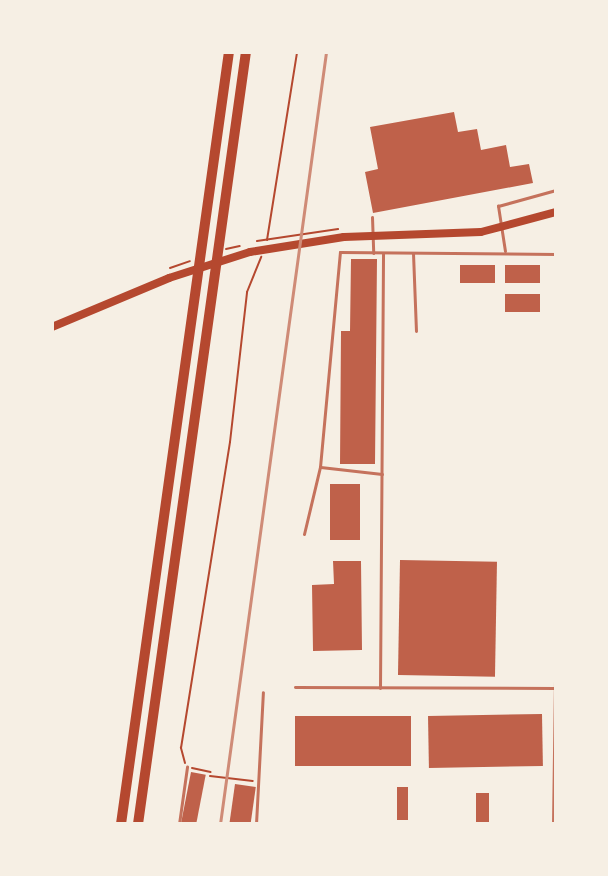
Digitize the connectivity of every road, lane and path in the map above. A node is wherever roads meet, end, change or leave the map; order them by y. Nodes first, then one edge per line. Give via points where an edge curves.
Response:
1 (229, 52) edge
2 (246, 52) edge
3 (297, 52) edge
4 (556, 190) edge
5 (556, 212) edge
6 (372, 217) dead end
7 (266, 242) dead end
8 (505, 251) junction
9 (373, 253) junction
10 (413, 253) junction
11 (383, 254) junction
12 (556, 254) edge
13 (262, 255) dead end
14 (52, 327) edge
15 (416, 331) dead end
16 (320, 467) junction
17 (382, 474) junction
18 (304, 534) dead end
19 (556, 674) edge
20 (295, 687) dead end
21 (380, 688) junction
22 (555, 688) edge
23 (263, 692) dead end
24 (555, 736) edge
25 (187, 767) junction
26 (257, 782) junction
27 (121, 824) edge
28 (138, 824) edge
29 (179, 824) edge
30 (256, 824) edge
31 (554, 824) edge

1 - 27 highway
2 - 28 highway
3 - 7 path via 275,217
4 - 8 lane via 498,206
5 - 14 main road via 503,228 344,237 250,252 169,278
6 - 9 lane
8 - 10 lane
8 - 12 lane
9 - 11 lane
9 - 16 lane via 340,252
10 - 11 lane
10 - 15 lane
11 - 17 lane
13 - 25 path via 247,292 230,442 181,748
16 - 17 lane
16 - 18 lane
17 - 21 lane
19 - 22 street
20 - 21 lane
21 - 22 lane
22 - 24 street
23 - 26 lane
24 - 31 street
25 - 26 path
25 - 29 lane
26 - 30 lane

